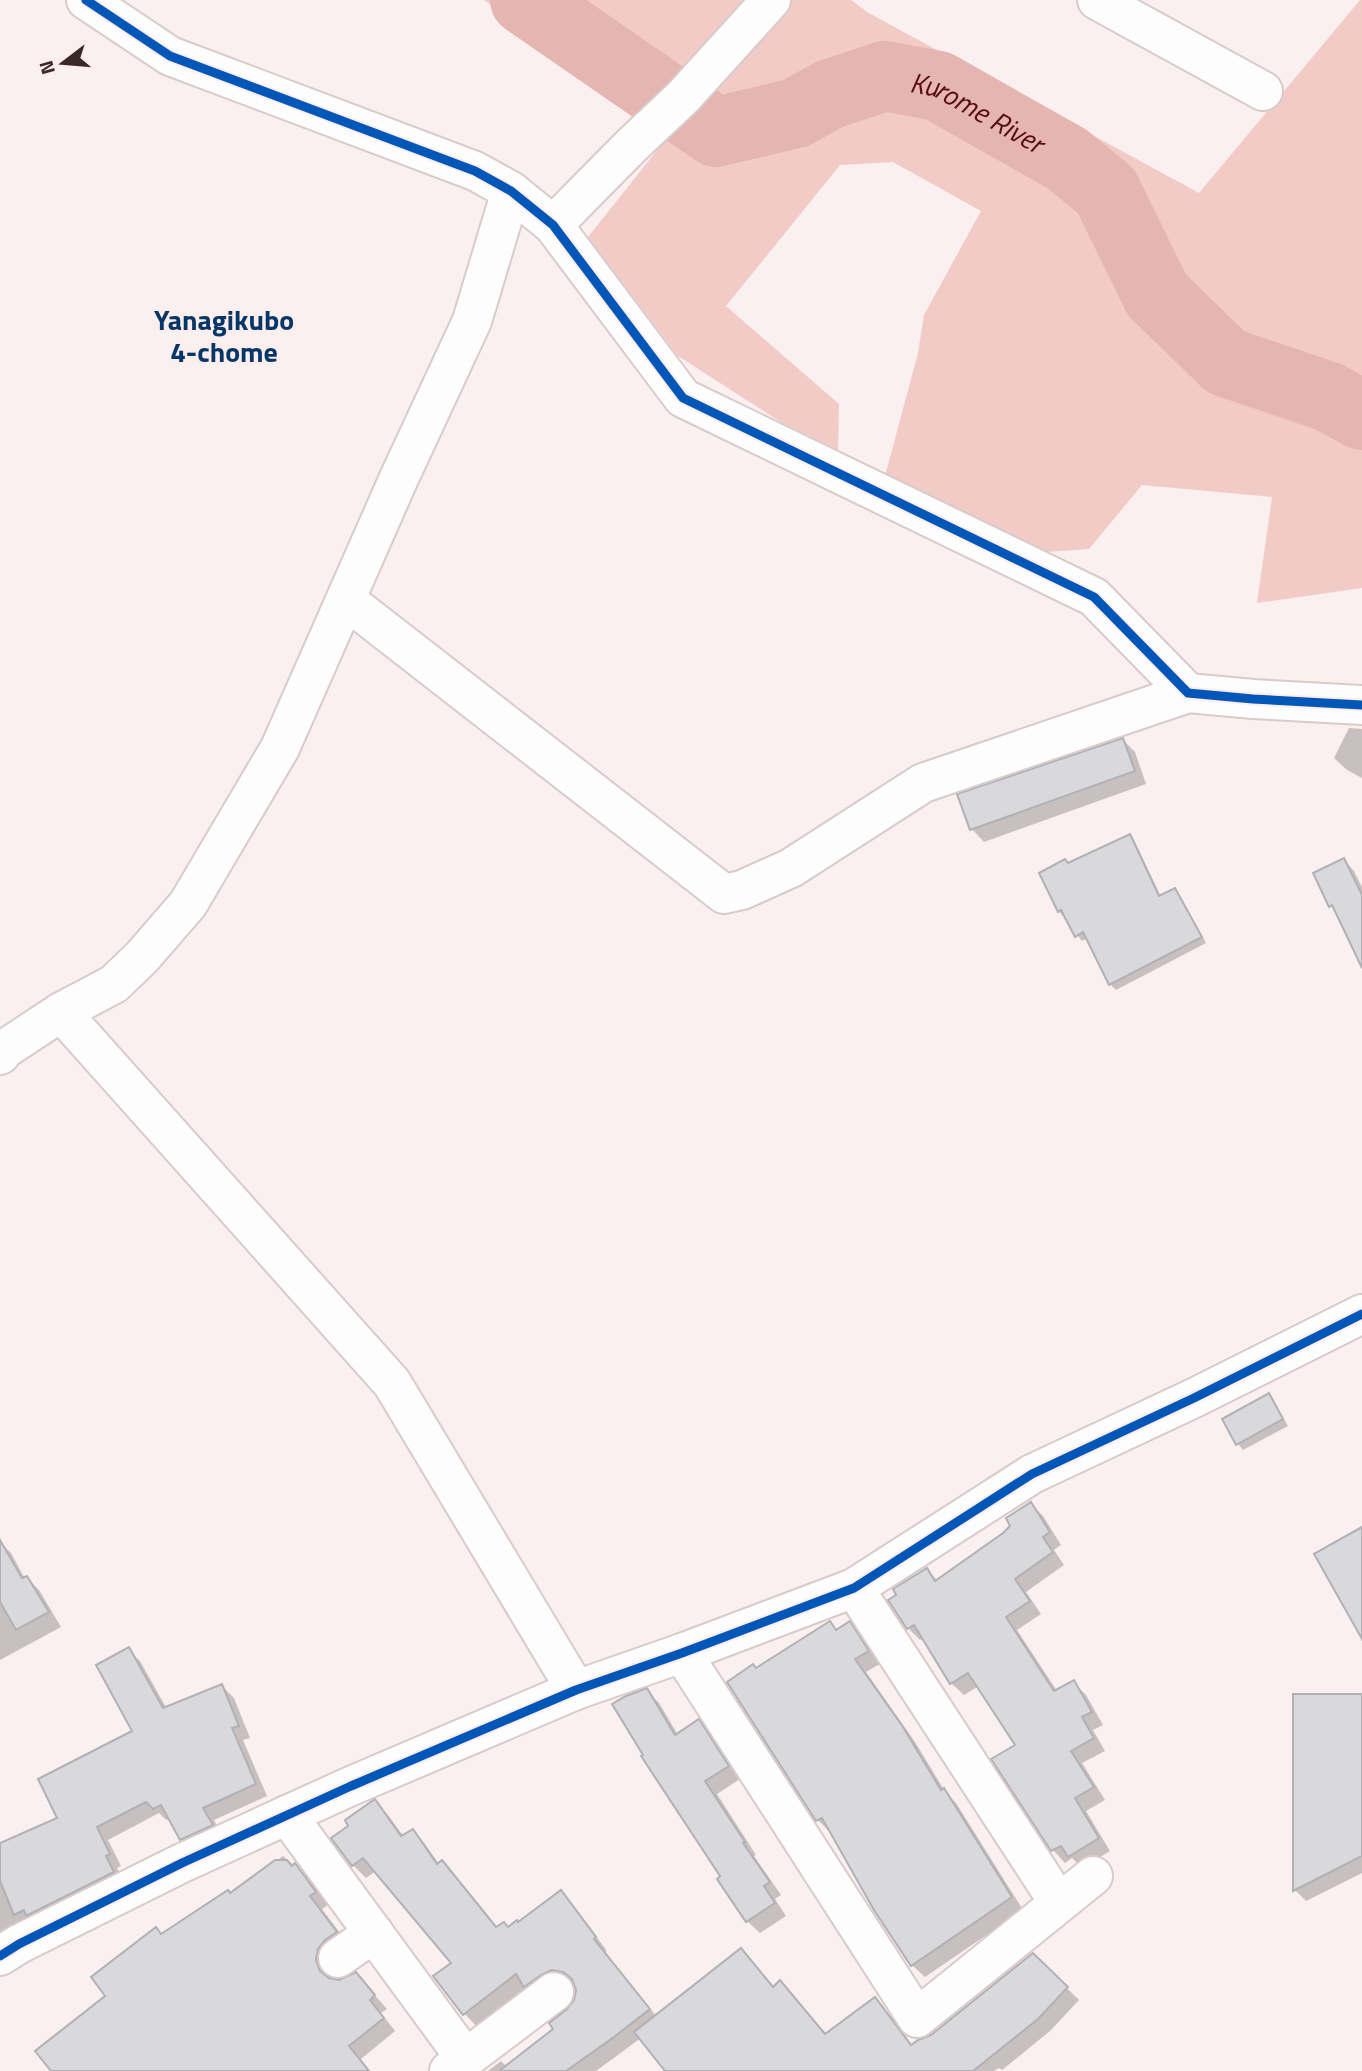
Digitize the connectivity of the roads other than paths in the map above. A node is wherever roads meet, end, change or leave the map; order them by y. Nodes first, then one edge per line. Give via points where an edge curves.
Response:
1 (86, 0) edge
2 (771, 0) edge
3 (1097, 0) edge
4 (1263, 91) dead end
5 (511, 191) junction
6 (553, 225) junction
7 (346, 600) junction
8 (1188, 693) junction
9 (1362, 705) edge
10 (61, 1012) junction
11 (0, 1055) edge
12 (1362, 1314) edge
13 (854, 1588) junction
14 (682, 1653) junction
15 (576, 1690) junction
16 (287, 1815) junction
17 (1093, 1876) dead end
18 (1059, 1903) junction
19 (374, 1934) junction
20 (0, 1956) edge
21 (338, 1958) dead end
22 (554, 1992) dead end
23 (457, 2065) edge

1 - 5 street via 170,56 475,171
2 - 6 street
3 - 4 street
5 - 6 street
5 - 7 street via 472,321
6 - 8 street via 683,398 1094,597
7 - 8 street via 724,894 791,868 923,783
7 - 10 street via 280,748 188,904 114,984
8 - 9 street
10 - 11 street
10 - 15 street via 392,1383
12 - 13 street via 1032,1474
13 - 14 street
13 - 18 street
14 - 15 street
14 - 18 street via 917,2018
15 - 16 street
16 - 19 street
16 - 20 street via 169,1869
17 - 18 street
19 - 21 street
19 - 23 street
22 - 23 street

